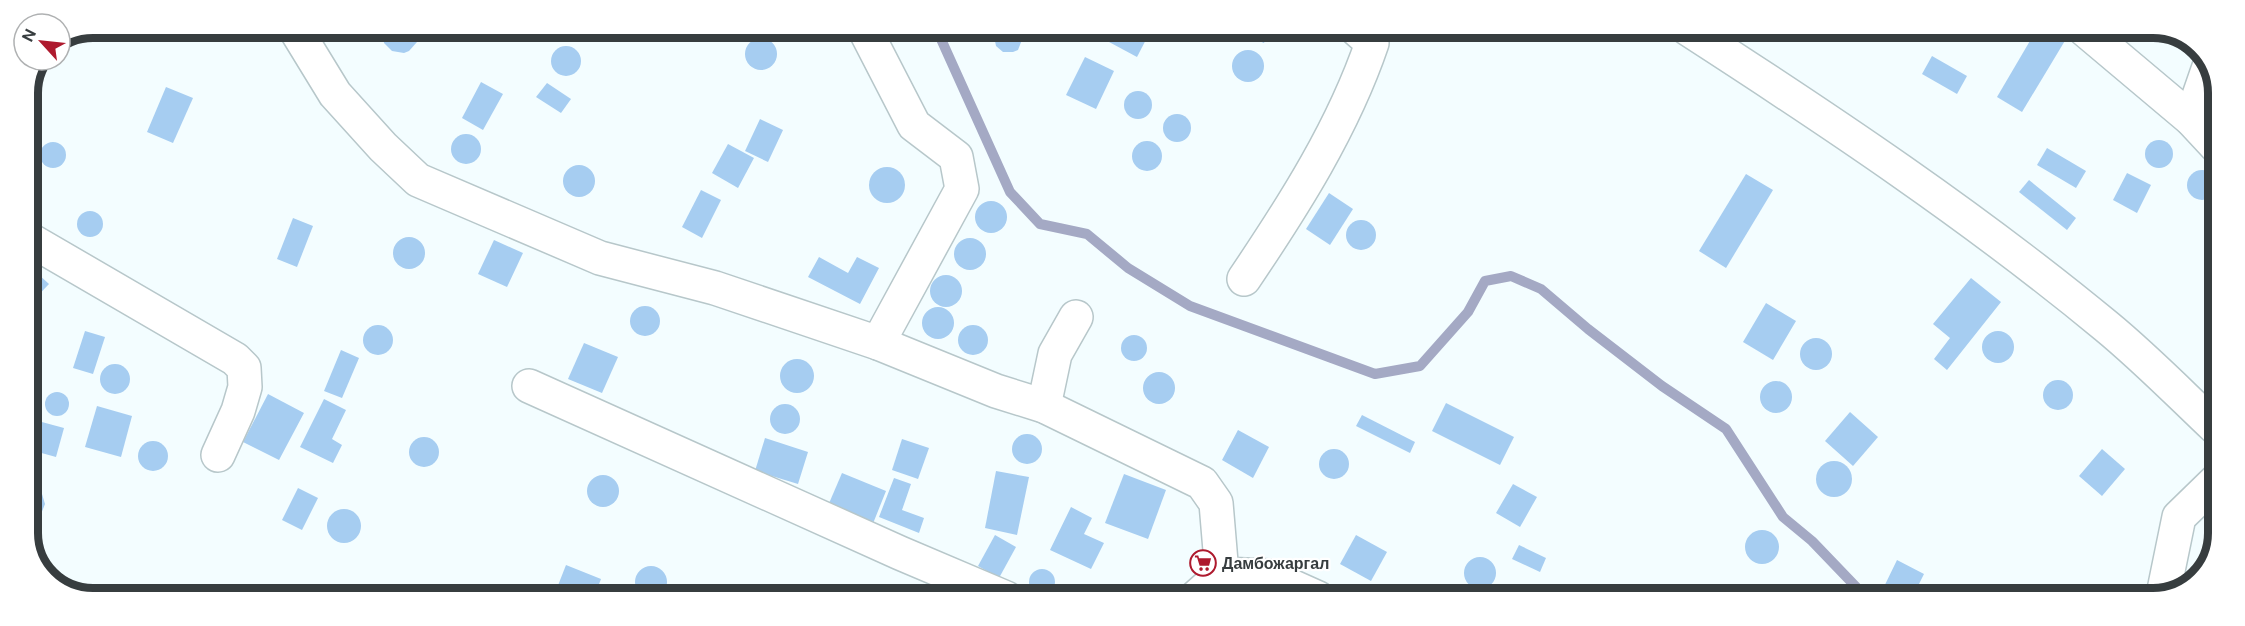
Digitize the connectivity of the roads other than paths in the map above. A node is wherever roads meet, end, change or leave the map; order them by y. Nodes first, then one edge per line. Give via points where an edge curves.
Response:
1 (301, 38) edge
2 (869, 38) edge
3 (1366, 38) edge
4 (1702, 38) edge
5 (2095, 38) edge
6 (2206, 77) edge
7 (2191, 119) junction
8 (2207, 136) edge
9 (38, 244) edge
10 (1245, 279) dead end
11 (1076, 317) dead end
12 (878, 343) junction
13 (529, 386) dead end
14 (1044, 406) junction
15 (2208, 420) edge
16 (218, 455) dead end
17 (2208, 489) edge
18 (1222, 574) junction
19 (2165, 587) edge
20 (982, 588) edge
21 (1207, 588) edge
22 (1296, 588) edge

1 - 12 street via 335,94 418,180 600,258 715,288
2 - 12 street via 914,125 956,157 962,189
3 - 10 street via 1372,44 1340,121 1289,213
4 - 15 street via 1836,124 1980,228 2108,327
5 - 7 street
6 - 7 street
7 - 8 street
9 - 16 street via 235,359 244,368 243,395
11 - 14 street via 1055,354
12 - 14 street via 996,392
13 - 20 street
14 - 18 street via 1202,483 1216,503
17 - 19 street via 2179,517
18 - 21 street
18 - 22 street via 1269,576

